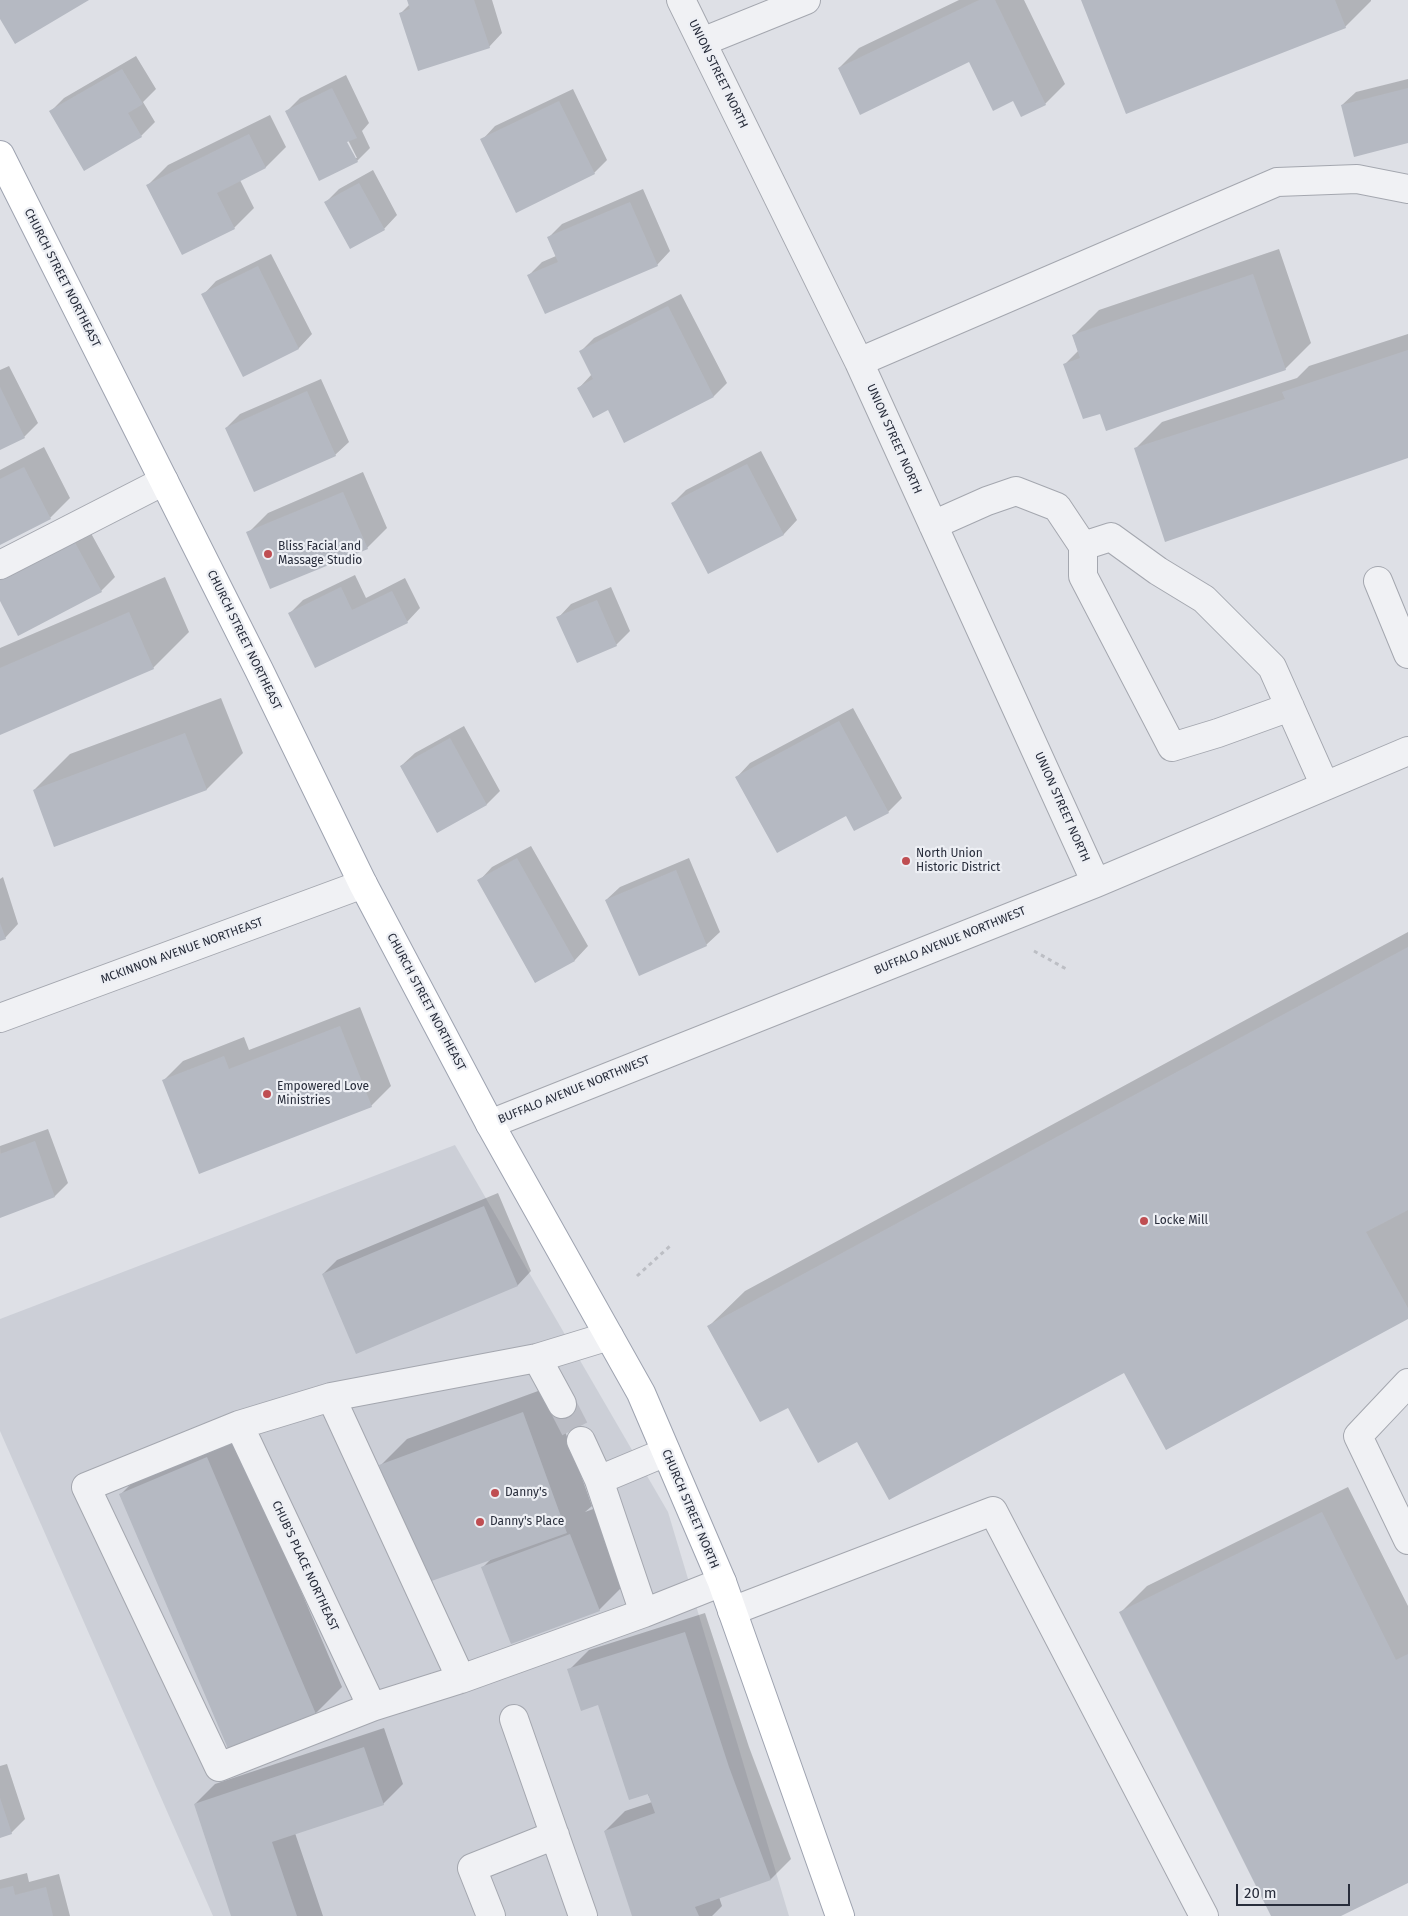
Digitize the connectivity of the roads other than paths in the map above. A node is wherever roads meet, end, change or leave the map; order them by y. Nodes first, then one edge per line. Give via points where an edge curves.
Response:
1 (681, 0) edge
2 (806, 0) edge
3 (702, 42) junction
4 (0, 155) edge
5 (1408, 190) edge
6 (859, 362) junction
7 (164, 481) junction
8 (933, 525) junction
9 (1083, 546) junction
10 (0, 565) edge
11 (1378, 581) dead end
12 (1408, 654) edge
13 (1290, 707) junction
14 (1408, 751) edge
15 (1325, 786) junction
16 (1096, 883) junction
17 (363, 884) junction
18 (0, 1018) edge
19 (490, 1124) junction
20 (609, 1336) junction
21 (537, 1358) junction
22 (1408, 1383) edge
23 (331, 1397) junction
24 (562, 1404) tunnel mouth
25 (239, 1425) junction
26 (581, 1441) tunnel mouth
27 (666, 1452) junction
28 (599, 1480) junction
29 (1408, 1540) edge
30 (722, 1582) junction
31 (732, 1611) junction
32 (644, 1613) junction
33 (461, 1679) junction
34 (372, 1707) junction
35 (514, 1719) dead end
36 (555, 1836) junction
37 (491, 1916) edge
38 (583, 1916) edge
39 (840, 1916) edge
40 (1204, 1916) edge

1 - 3 street, UNION STREET NORTH
2 - 3 street
3 - 6 street, UNION STREET NORTH
4 - 7 main road, CHURCH STREET NORTHEAST
5 - 6 street via 1357,179 1277,182
6 - 8 street, UNION STREET NORTH
7 - 10 street
7 - 17 main road, CHURCH STREET NORTHEAST
8 - 9 street via 1016,491 1057,507
8 - 16 street, UNION STREET NORTH
9 - 13 street via 1111,537 1204,599 1272,667
9 - 13 street via 1083,576 1172,747
11 - 12 street
13 - 15 street
14 - 15 street, BUFFALO AVENUE NORTHWEST
15 - 16 street, BUFFALO AVENUE NORTHWEST
16 - 19 street, BUFFALO AVENUE NORTHWEST
17 - 18 street, MCKINNON AVENUE NORTHEAST
17 - 19 main road, CHURCH STREET NORTHEAST
19 - 20 main road, CHURCH STREET NORTH
20 - 21 street
20 - 27 main road, CHURCH STREET NORTH via 641,1393
21 - 23 street
21 - 24 street
22 - 29 street via 1358,1436
23 - 25 street
23 - 33 street
25 - 34 street, CHUB'S PLACE NORTHEAST
25 - 34 street via 86,1486 219,1767
26 - 28 street
27 - 28 street
27 - 30 main road, CHURCH STREET NORTH
28 - 32 street
30 - 31 main road, CHURCH STREET NORTH
30 - 32 street
31 - 39 main road, CHURCH STREET NORTH
31 - 40 street via 992,1511
32 - 33 street
33 - 34 street
35 - 36 street
36 - 37 street via 472,1868
36 - 38 street

